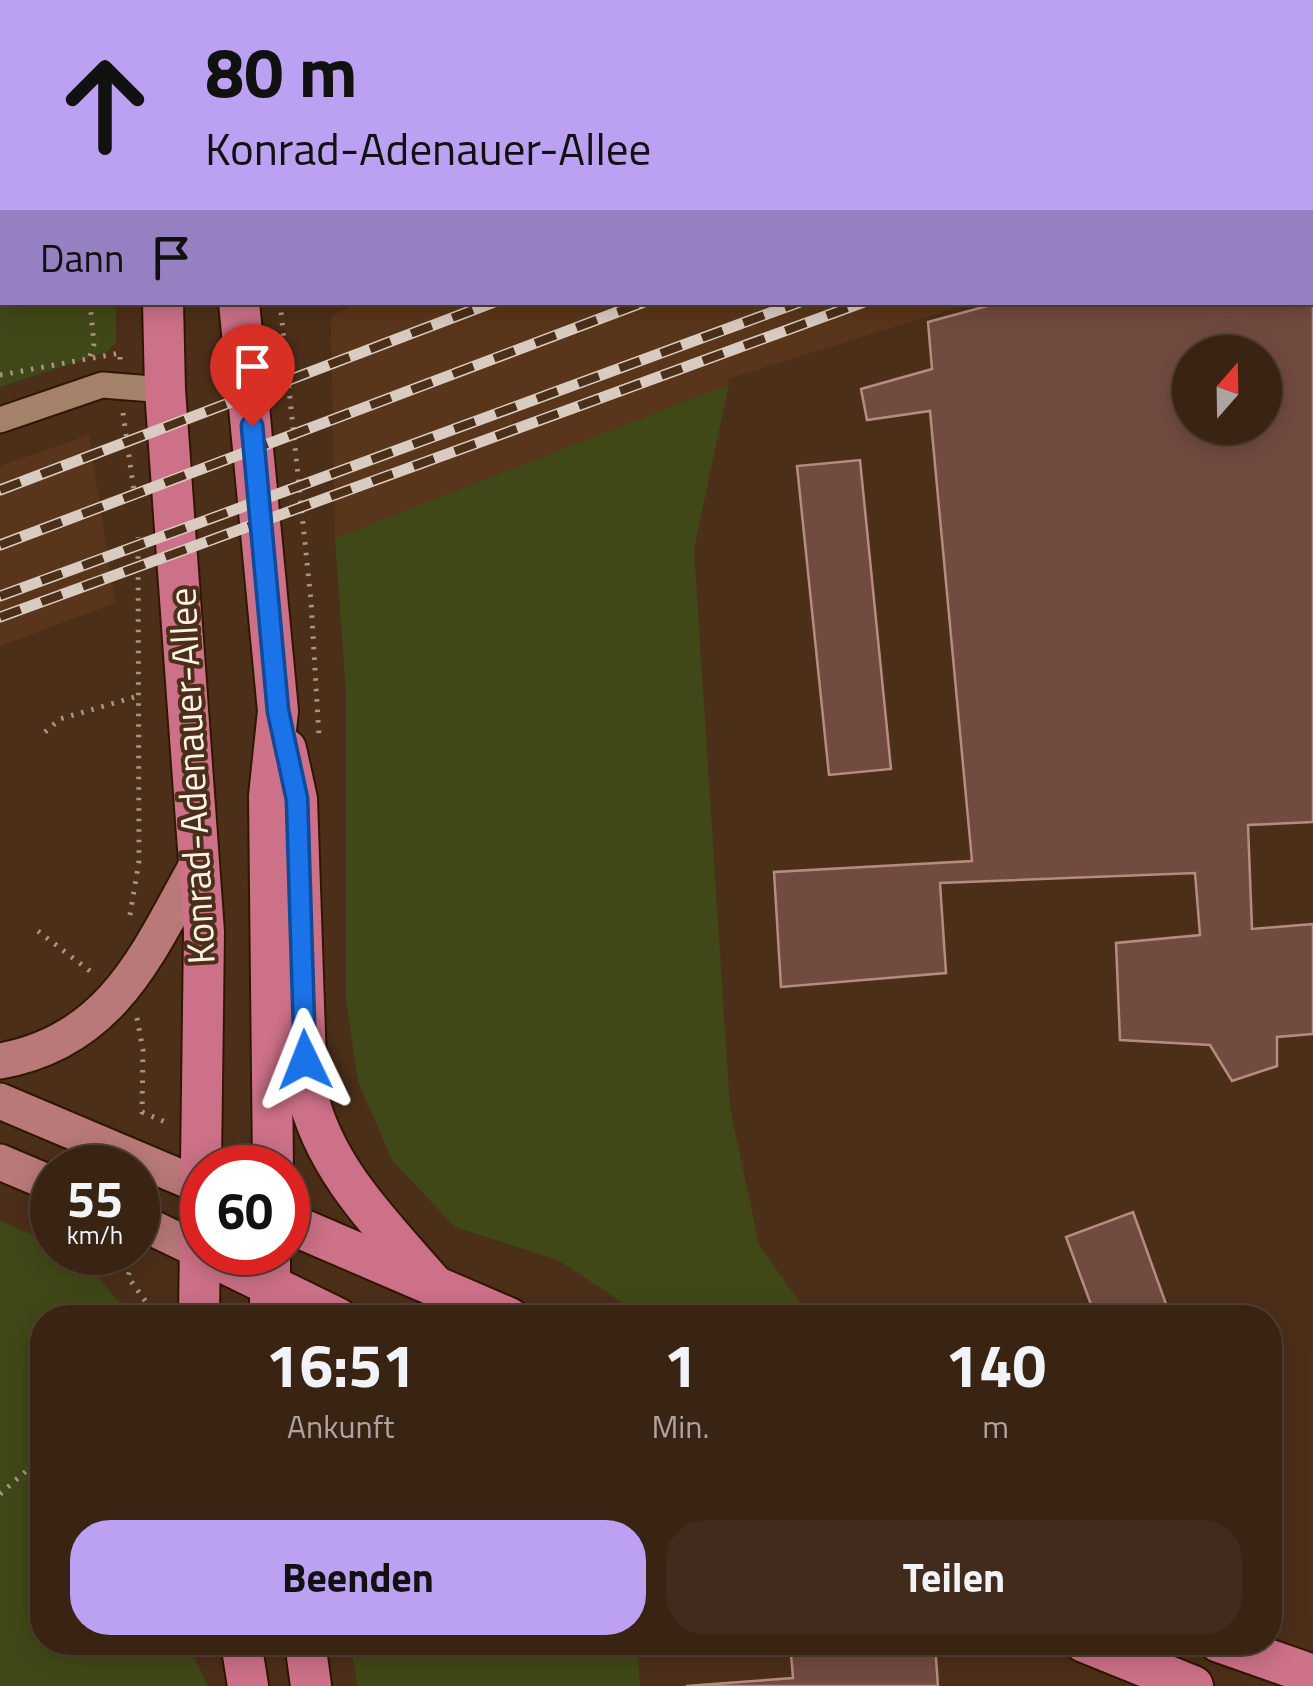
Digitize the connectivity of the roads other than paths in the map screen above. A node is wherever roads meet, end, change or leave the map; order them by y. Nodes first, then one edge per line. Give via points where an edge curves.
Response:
1 (164, 305) edge
2 (240, 305) edge
3 (165, 390) junction
4 (0, 420) edge
5 (278, 711) junction
6 (199, 860) junction
7 (0, 1060) edge
8 (0, 1102) edge
9 (202, 1145) edge
10 (273, 1145) edge
11 (0, 1162) edge
12 (30, 1175) edge
13 (180, 1177) edge
14 (310, 1232) edge
15 (194, 1275) edge
16 (433, 1284) junction
17 (270, 1285) edge
18 (189, 1305) edge
19 (311, 1305) edge
20 (480, 1305) edge
21 (243, 1655) edge
22 (307, 1655) edge
23 (1116, 1655) edge
24 (1256, 1655) edge
25 (1313, 1675) edge
26 (248, 1686) edge
27 (311, 1686) edge
28 (1193, 1686) edge

1 - 3 main road, Konrad-Adenauer-Allee
2 - 5 main road, Konrad-Adenauer-Allee
3 - 4 street via 102,385
3 - 6 main road, Konrad-Adenauer-Allee
5 - 10 main road, Konrad-Adenauer-Allee via 269,796
5 - 16 main road via 297,799 307,1092 314,1124 343,1178
6 - 7 main road via 150,953 120,994 74,1033
6 - 9 main road, Konrad-Adenauer-Allee
8 - 13 main road
11 - 12 main road
14 - 16 main road
15 - 18 main road, Konrad-Adenauer-Allee
16 - 20 main road
17 - 19 main road
21 - 26 main road
22 - 27 main road
23 - 28 main road
24 - 25 main road

